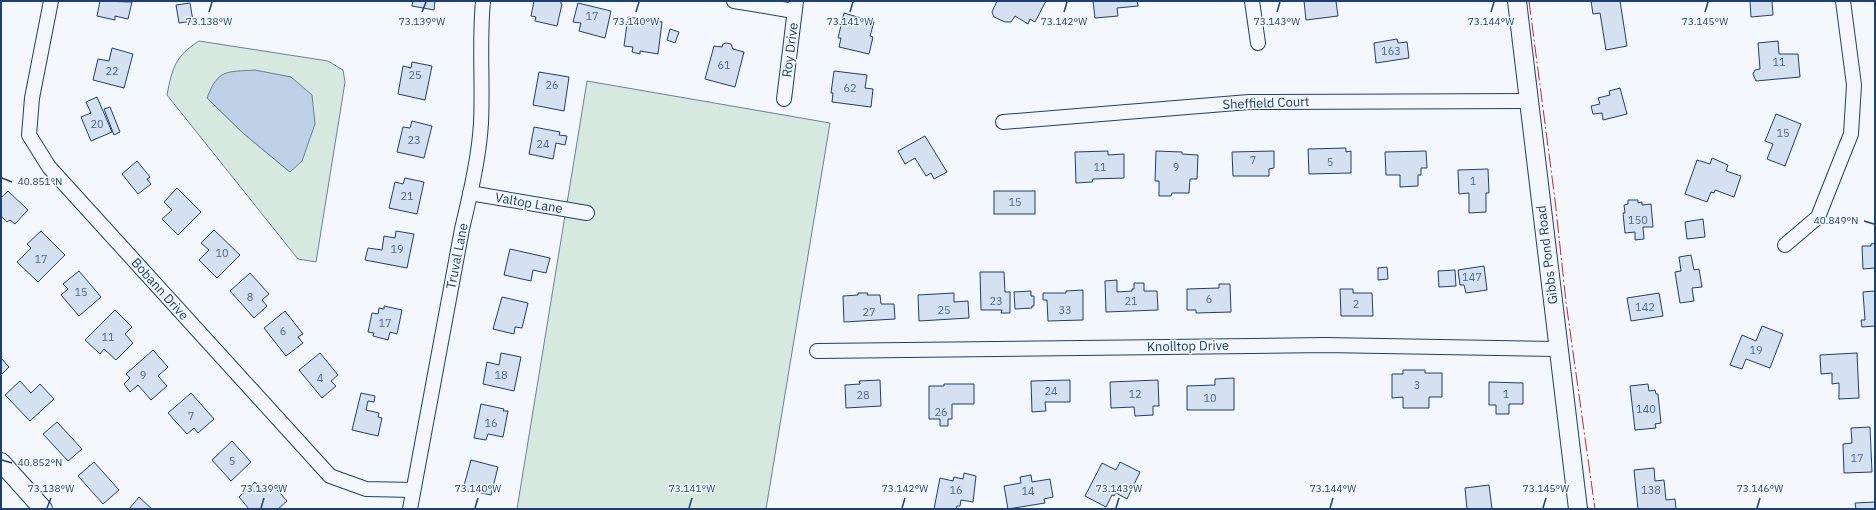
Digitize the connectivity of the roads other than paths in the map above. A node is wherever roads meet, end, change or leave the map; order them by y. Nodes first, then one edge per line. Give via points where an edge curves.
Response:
1 (51, 1) edge
2 (483, 1) edge
3 (734, 1) edge
4 (1252, 1) edge
5 (1517, 1) edge
6 (1843, 1) edge
7 (795, 6) edge
8 (1258, 43) dead end
9 (784, 99) dead end
10 (1529, 101) junction
11 (1003, 122) dead end
12 (470, 193) junction
13 (586, 213) dead end
14 (1785, 245) dead end
15 (1558, 349) junction
16 (817, 351) dead end
17 (1, 462) edge
18 (413, 490) junction
19 (43, 509) edge
20 (410, 509) edge
21 (1578, 509) edge

1 - 18 street, Bobann Drive via 32,98 29,135 49,167 330,476 366,489
2 - 12 street, Truval Lane via 480,34 481,124
3 - 7 street
4 - 8 street
5 - 10 street, Gibbs Pond Road
6 - 14 street via 1854,85 1851,134 1818,217
7 - 9 street, Roy Drive
10 - 11 street, Sheffield Court via 1249,102
10 - 15 street, Gibbs Pond Road
12 - 13 street, Valtop Lane
12 - 18 street, Truval Lane
15 - 16 street, Knolltop Drive via 1325,345
15 - 21 street, Gibbs Pond Road
17 - 19 street
18 - 20 street, Truval Lane

